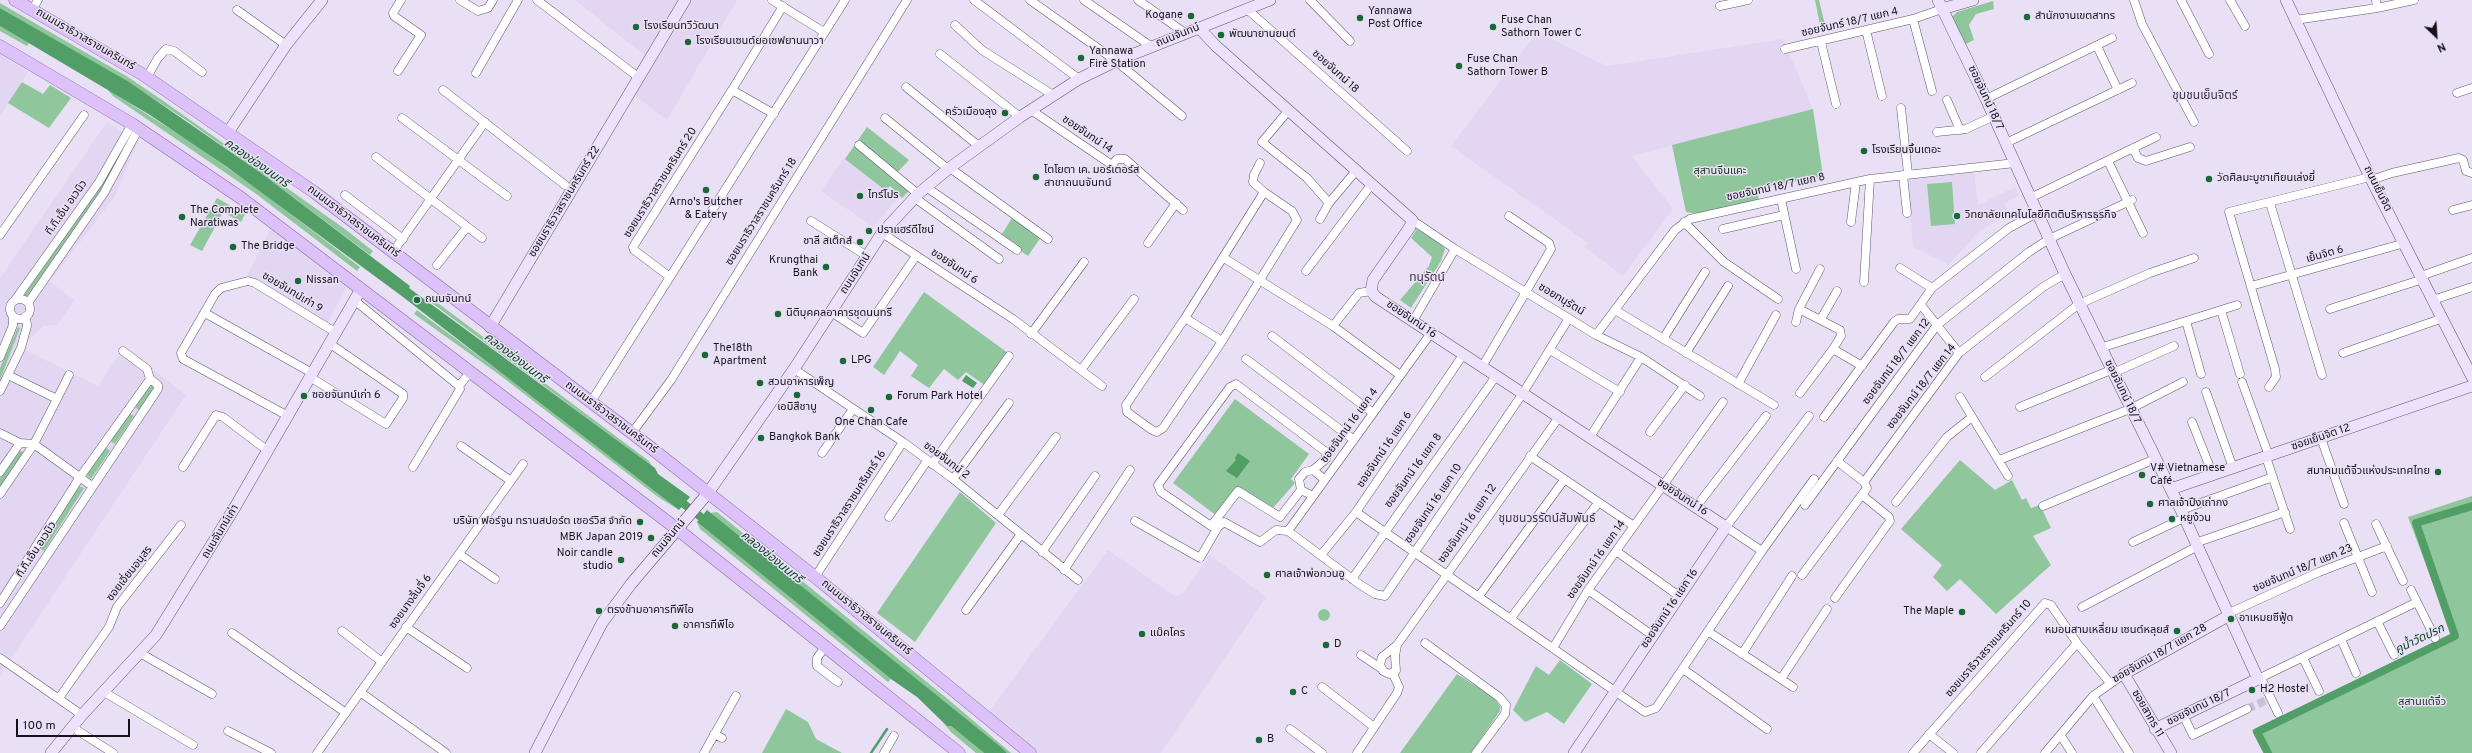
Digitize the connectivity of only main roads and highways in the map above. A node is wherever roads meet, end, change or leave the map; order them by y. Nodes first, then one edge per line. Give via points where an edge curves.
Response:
1 (15, 0) edge
2 (35, 5) edge
3 (0, 46) edge
4 (959, 753) edge
5 (1030, 753) edge

1 - 2 main road, ถนนนราธิวาสราชนครินทร์
2 - 5 main road, ถนนนราธิวาสราชนครินทร์ via 229,131 314,192 632,433 705,497 815,577
3 - 4 main road via 136,126 241,198 470,372 680,525 825,647

